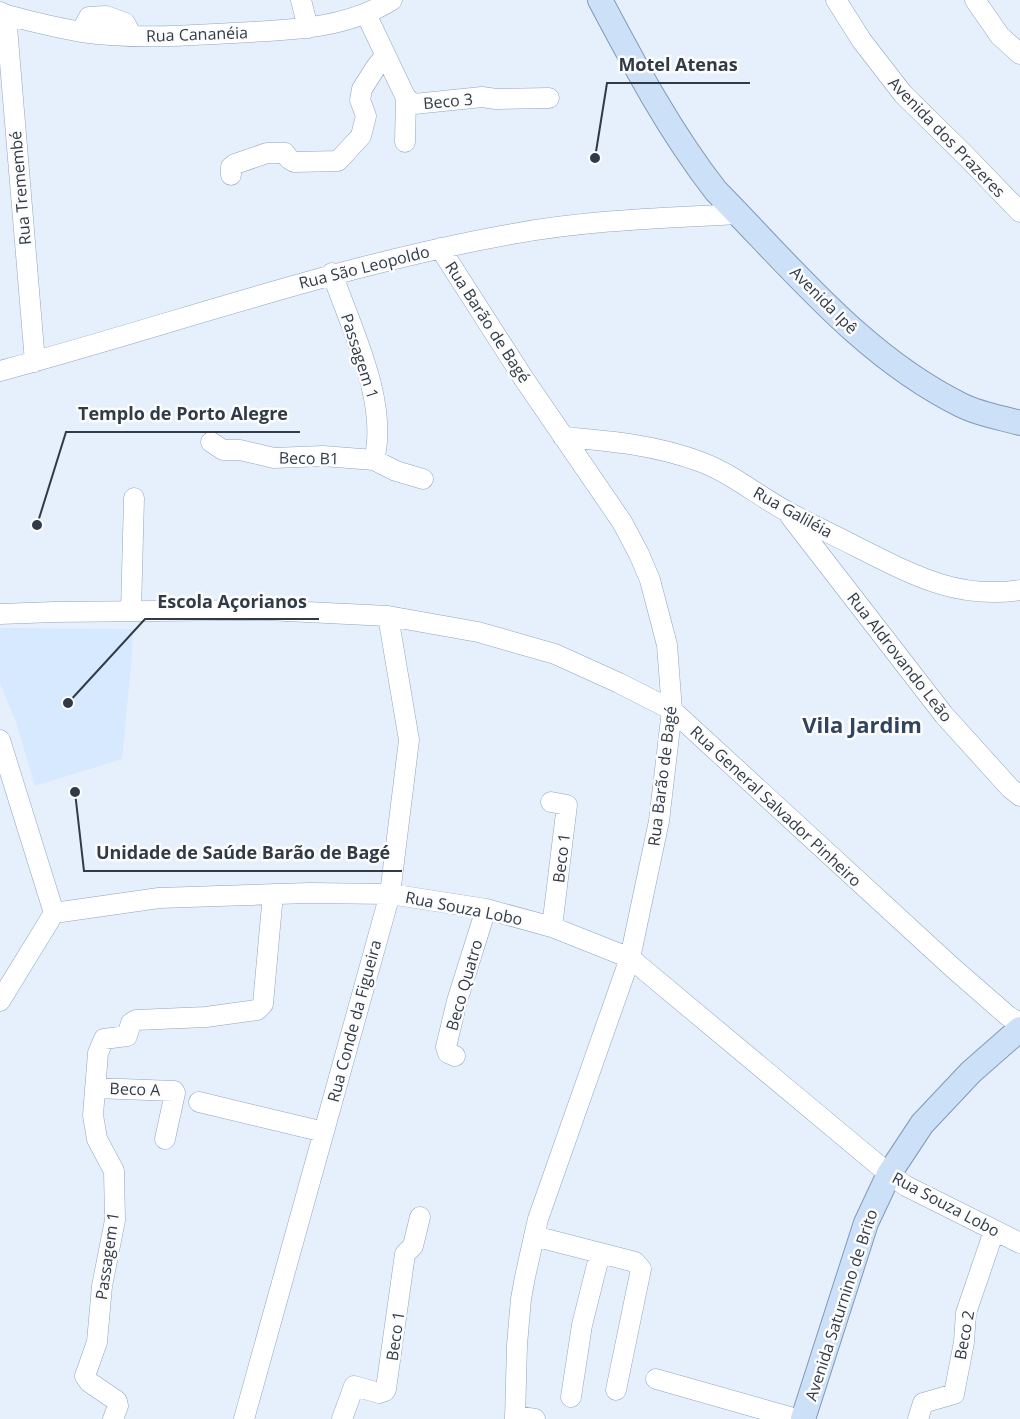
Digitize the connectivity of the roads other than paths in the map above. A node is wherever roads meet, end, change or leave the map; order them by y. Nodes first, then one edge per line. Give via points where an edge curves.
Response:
1 (301, 0) edge
2 (392, 0) edge
3 (600, 0) edge
4 (614, 0) edge
5 (836, 0) edge
6 (975, 0) edge
7 (108, 8) edge
8 (2, 14) edge
9 (366, 14) junction
10 (309, 28) junction
11 (81, 32) junction
12 (132, 36) junction
13 (1020, 54) edge
14 (386, 56) junction
15 (406, 98) junction
16 (549, 98) dead end
17 (670, 124) junction
18 (405, 142) dead end
19 (231, 175) dead end
20 (1020, 212) edge
21 (738, 214) junction
22 (440, 248) junction
23 (332, 273) junction
24 (35, 362) junction
25 (0, 371) edge
26 (1020, 423) edge
27 (563, 437) junction
28 (211, 442) dead end
29 (374, 460) junction
30 (423, 479) dead end
31 (134, 498) dead end
32 (787, 512) junction
33 (1020, 590) edge
34 (131, 611) junction
35 (0, 614) edge
36 (388, 616) junction
37 (672, 710) junction
38 (0, 740) edge
39 (1017, 788) edge
40 (551, 802) dead end
41 (273, 894) junction
42 (390, 894) junction
43 (486, 909) junction
44 (54, 913) junction
45 (552, 927) junction
46 (630, 958) junction
47 (0, 1001) edge
48 (1020, 1023) edge
49 (1020, 1029) edge
50 (455, 1056) dead end
51 (95, 1088) junction
52 (199, 1102) dead end
53 (324, 1132) junction
54 (165, 1139) dead end
55 (889, 1174) junction
56 (420, 1217) dead end
57 (994, 1231) junction
58 (534, 1236) junction
59 (1020, 1243) edge
60 (600, 1253) junction
61 (656, 1379) dead end
62 (616, 1390) dead end
63 (571, 1397) dead end
64 (515, 1417) edge
65 (113, 1419) edge
66 (244, 1419) edge
67 (342, 1419) edge
68 (535, 1419) edge
69 (797, 1419) edge
70 (803, 1419) edge
71 (918, 1419) edge

1 - 10 street
2 - 9 street, Rua Cananéia
3 - 17 main road, Avenida Ipê via 645,86
4 - 17 main road, Avenida Ipê
5 - 20 street, Avenida dos Prazeres via 903,94
6 - 13 street via 1000,36
7 - 11 street via 89,17
7 - 12 street via 125,23
8 - 11 street, Rua Cananéia
8 - 24 street, Rua Tremembé
9 - 10 street, Rua Cananéia
9 - 14 street, Beco 3
10 - 12 street, Rua Cananéia
11 - 12 street, Rua Cananéia
14 - 15 street, Beco 3
14 - 19 street via 362,89 360,100 366,116 361,135 338,161 294,162 285,153 267,153 235,164
15 - 16 street, Beco 3 via 417,104 482,97
15 - 18 street
17 - 21 main road, Avenida Ipê via 716,191
21 - 22 street, Rua São Leopoldo via 583,224
21 - 26 main road, Avenida Ipê via 851,329 908,373 964,407
22 - 23 street, Rua São Leopoldo
22 - 27 street, Rua Barão de Bagé
23 - 24 street, Rua São Leopoldo
23 - 29 street, Passagem 1 via 375,399 378,445
24 - 25 street, Rua São Leopoldo
27 - 32 street, Rua Galiléia via 630,443 702,462
27 - 37 street, Rua Barão de Bagé via 622,522 650,580 667,645
28 - 29 street, Beco B1 via 223,450 274,458
29 - 30 street
31 - 34 street
32 - 33 street, Rua Galiléia via 918,577 960,589 1004,593
32 - 39 street, Rua Aldrovando Leão via 944,716
34 - 35 street, Rua General Salvador Pinheiro
34 - 36 street, Rua General Salvador Pinheiro via 266,610
36 - 37 street, Rua General Salvador Pinheiro via 478,632 555,654
36 - 42 street, Rua Conde da Figueira via 409,740
37 - 46 street, Rua Barão de Bagé via 659,821
37 - 48 street, Rua General Salvador Pinheiro via 953,968
38 - 44 street
40 - 45 street, Beco 1 via 567,806
41 - 42 street, Rua Souza Lobo
41 - 44 street, Rua Souza Lobo via 159,898
41 - 51 street, Passagem 1 via 261,1008 206,1017 133,1021 127,1036 101,1043
42 - 43 street, Rua Souza Lobo
42 - 53 street, Rua Conde da Figueira
43 - 45 street, Rua Souza Lobo
43 - 50 street, Beco Quatro via 446,1047
44 - 47 street
45 - 46 street, Rua Souza Lobo
46 - 55 street, Rua Souza Lobo
46 - 58 street, Rua Barão de Bagé
49 - 55 main road, Avenida Saturnino de Brito via 971,1072 929,1117
51 - 54 street, Beco A via 175,1091
51 - 65 street, Passagem 1 via 93,1115 97,1139 114,1171 115,1220 102,1286 97,1342 85,1376 117,1401
52 - 53 street
53 - 66 street, Rua Conde da Figueira
55 - 57 street, Rua Souza Lobo
55 - 70 main road, Avenida Saturnino de Brito via 866,1222
56 - 67 street, Beco 1 via 413,1246 405,1254 386,1389 379,1393 354,1386
57 - 59 street, Rua Souza Lobo
57 - 71 street, Beco 2 via 966,1313 954,1394 923,1402
58 - 60 street
58 - 64 street, Rua Barão de Bagé via 521,1299
60 - 62 street via 635,1262 641,1269
60 - 63 street via 582,1325
61 - 69 street
64 - 68 street

